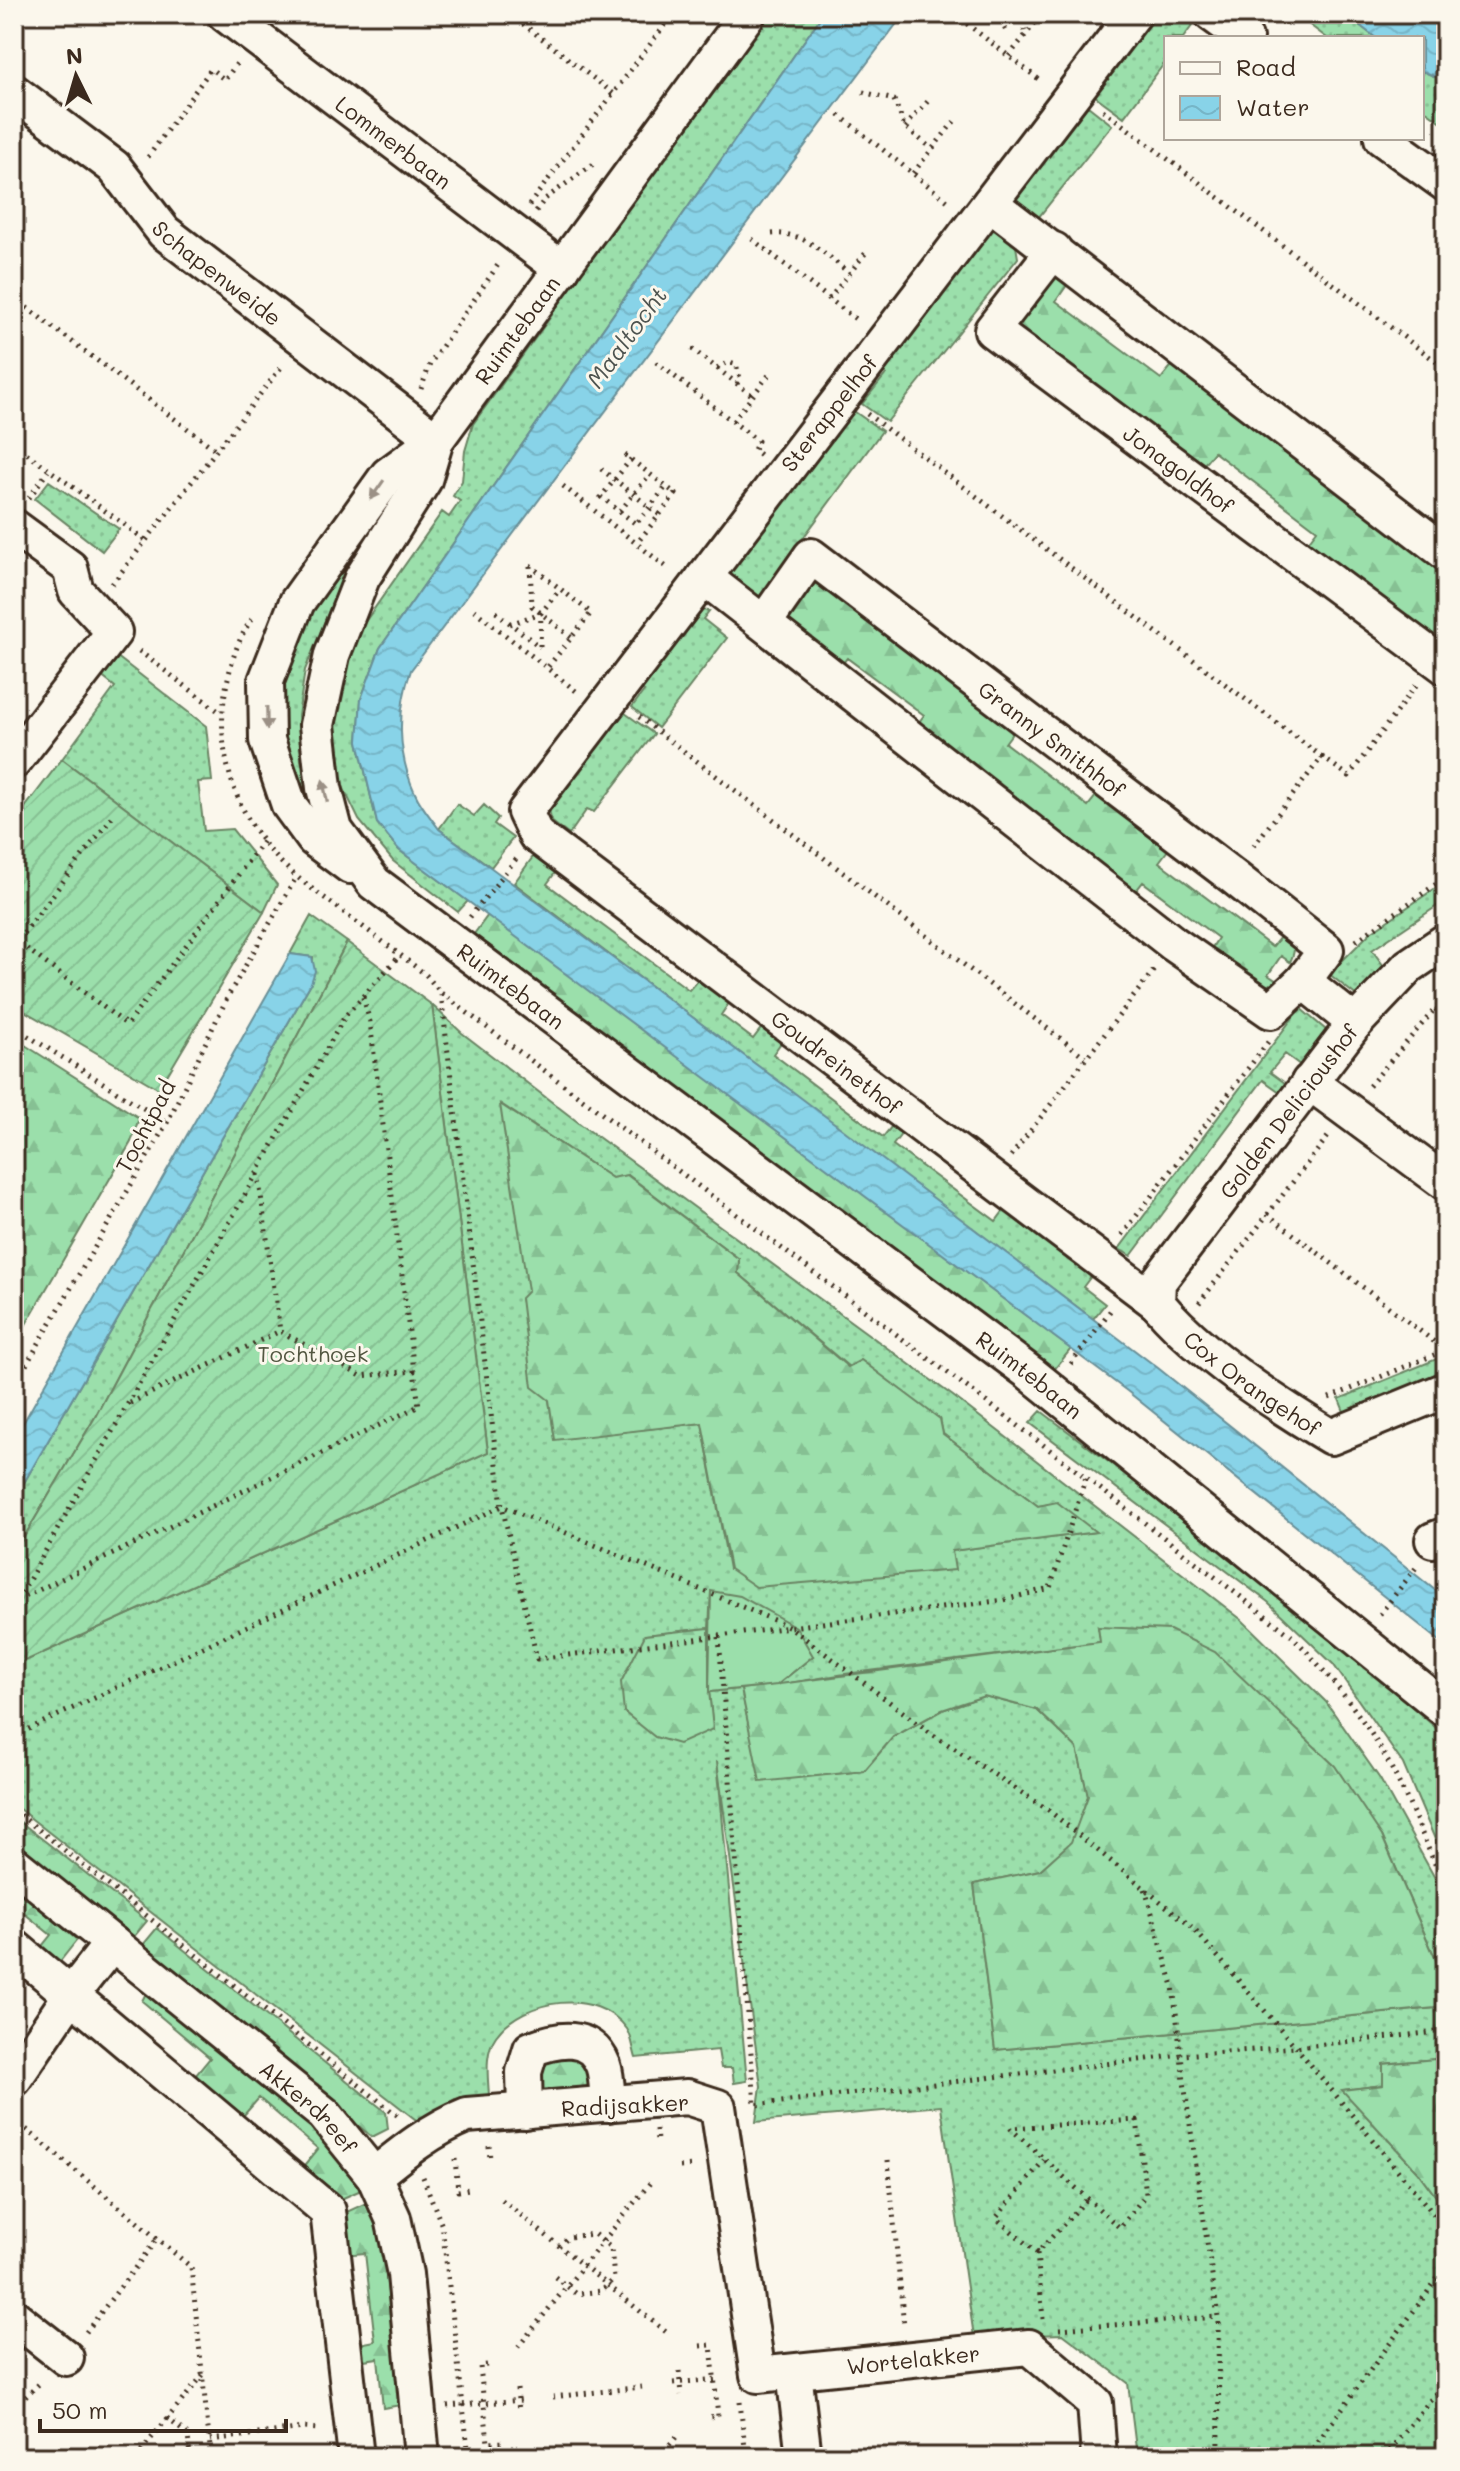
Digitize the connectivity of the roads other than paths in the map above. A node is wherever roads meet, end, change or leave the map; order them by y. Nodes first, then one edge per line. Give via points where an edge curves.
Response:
1 (225, 14) edge
2 (1134, 14) edge
3 (1212, 14) edge
4 (736, 19) edge
5 (1242, 36) edge
6 (14, 92) edge
7 (1385, 140) edge
8 (1446, 184) edge
9 (982, 213) junction
10 (1054, 250) junction
11 (562, 269) junction
12 (436, 440) junction
13 (18, 517) edge
14 (1446, 553) edge
15 (700, 583) junction
16 (764, 623) junction
17 (1440, 663) edge
18 (14, 761) edge
19 (525, 812) joint
20 (374, 883) junction
21 (1446, 941) edge
22 (1303, 981) junction
23 (1355, 1023) junction
24 (1309, 1082) junction
25 (1446, 1183) edge
26 (1157, 1303) junction
27 (1446, 1390) edge
28 (1446, 1710) edge
29 (14, 1864) edge
30 (112, 1943) junction
31 (14, 1947) edge
32 (71, 1995) junction
33 (14, 2079) edge
34 (608, 2104) junction
35 (525, 2111) junction
36 (374, 2176) junction
37 (14, 2317) edge
38 (66, 2358) road end
39 (794, 2372) junction
40 (748, 2376) joint
41 (354, 2444) edge
42 (422, 2457) edge
43 (804, 2457) edge
44 (1099, 2457) edge

1 - 11 street, Lommerbaan
2 - 9 street, Sterappelhof
3 - 5 street
4 - 11 street, Ruimtebaan
6 - 12 street, Schapenweide via 114,167 164,232
7 - 8 street
9 - 10 street
9 - 15 street, Sterappelhof
10 - 14 street
10 - 17 street, Jonagoldhof via 992,330
11 - 12 street, Ruimtebaan
20 -> 12 street, Ruimtebaan via 335,830 317,725 332,655 362,578 424,480
12 -> 20 street via 388,475 297,602 266,681 267,740 289,805 314,839
13 - 18 street via 70,568 76,591 103,621
15 - 16 street
15 - 19 street, Sterappelhof
16 - 22 street via 1174,944 1271,1011
16 - 22 street, Granny Smithhof via 811,556 1326,950
19 - 26 street, Goudreinethof via 536,835
20 - 28 street, Ruimtebaan via 1030,1373
21 - 23 street, Golden Delicioushof via 1409,966
22 - 23 street
23 - 24 street, Golden Delicioushof
24 - 25 street
24 - 26 street, Golden Delicioushof via 1158,1282
26 - 27 street, Cox Orangehof via 1179,1329 1331,1437
29 - 30 street, Akkerdreef
30 - 32 street
30 - 36 street, Akkerdreef via 324,2114
31 - 32 street
32 - 33 street
32 - 41 street via 328,2211
34 - 35 street, Radijsakker
34 - 35 street via 603,2065 592,2047 572,2039 531,2049 524,2072
34 - 40 street, Radijsakker via 687,2097 718,2107
35 - 36 street, Radijsakker via 467,2115 409,2147
36 - 42 street, Akkerdreef via 393,2218 405,2274
37 - 38 street
39 - 40 street, Wortelakker
39 - 43 street
39 - 44 street, Wortelakker via 1029,2347 1095,2403

